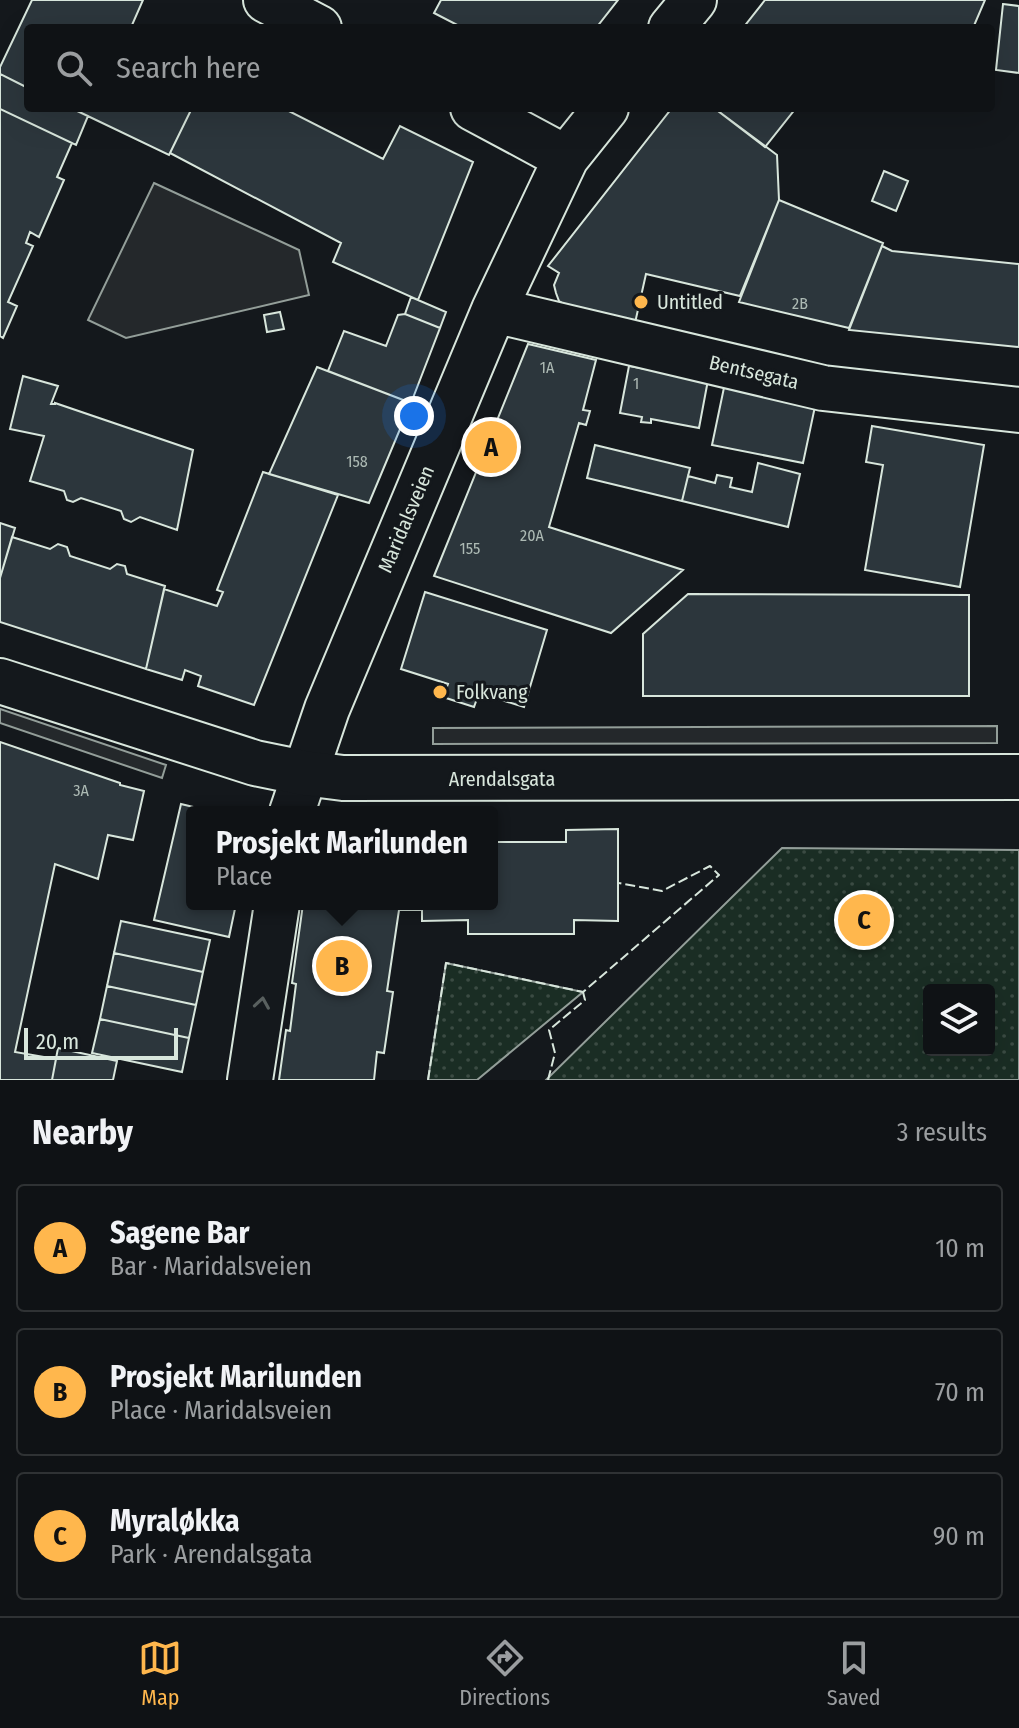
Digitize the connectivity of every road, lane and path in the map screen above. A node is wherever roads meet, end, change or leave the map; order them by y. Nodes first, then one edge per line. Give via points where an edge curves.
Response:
1 (266, 0) edge
2 (694, 0) edge
3 (311, 24) edge
4 (674, 24) edge
5 (480, 112) edge
6 (603, 112) edge
7 (566, 158) junction
8 (494, 310) junction
9 (1019, 410) edge
10 (0, 681) edge
11 (1019, 777) edge
12 (298, 793) edge
13 (276, 910) edge
14 (250, 1080) edge

1 - 3 street
2 - 4 street
5 - 7 street
6 - 7 street, Maridalsveien
7 - 8 street, Maridalsveien
8 - 9 street, Bentsegata via 823,388
8 - 12 street, Maridalsveien via 327,709
10 - 12 street, Arendalsgata via 255,763
11 - 12 street, Arendalsgata via 343,778
14 -> 13 street

